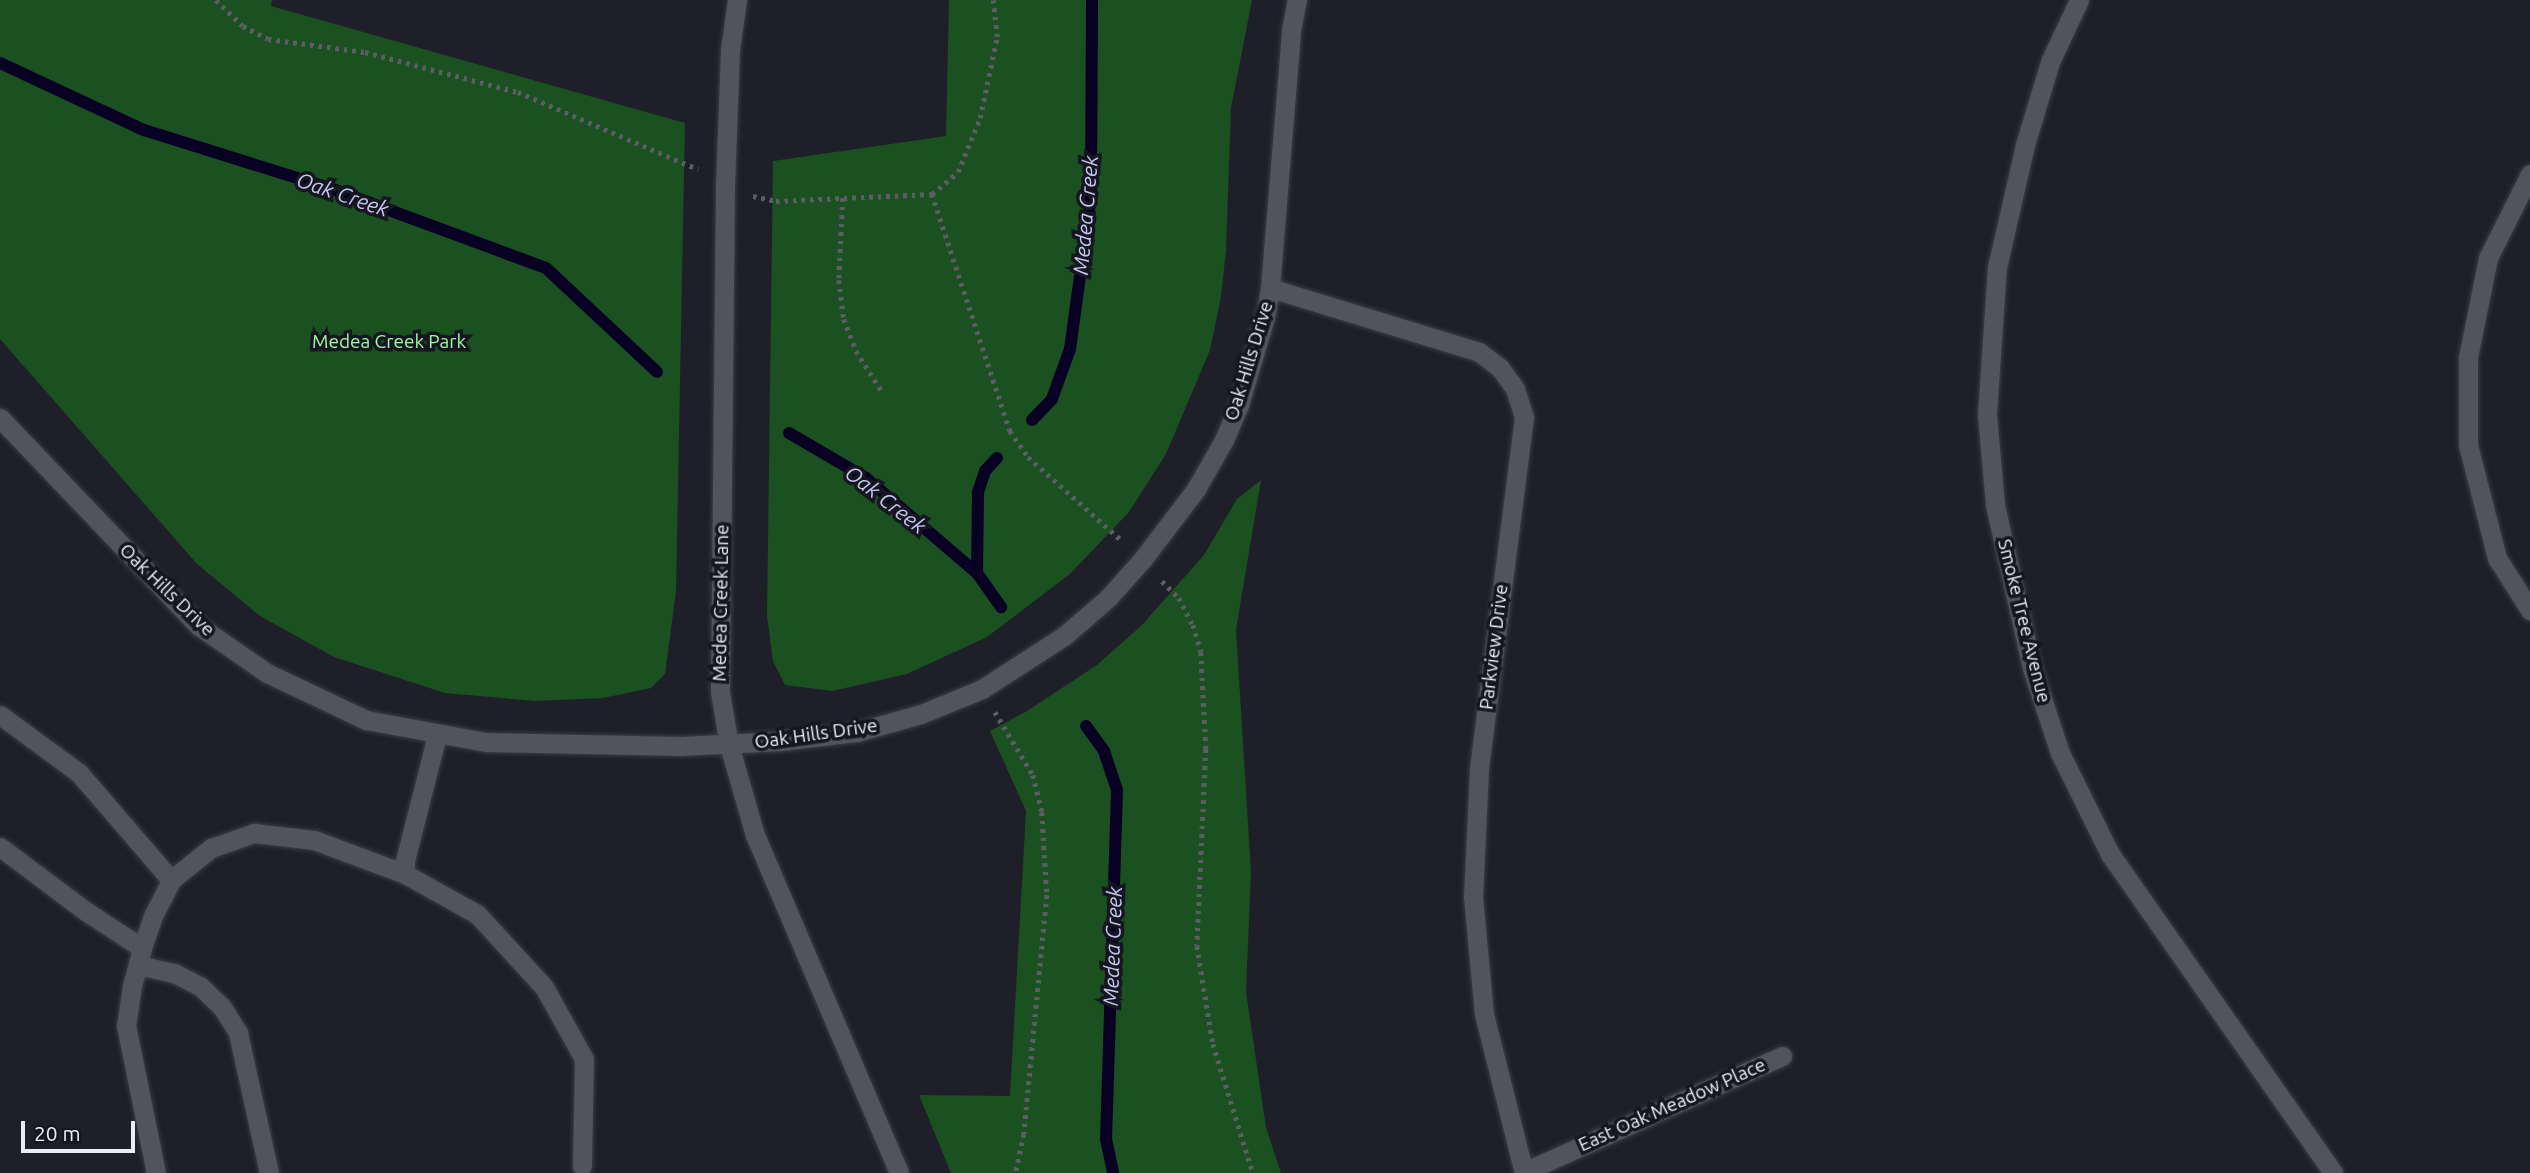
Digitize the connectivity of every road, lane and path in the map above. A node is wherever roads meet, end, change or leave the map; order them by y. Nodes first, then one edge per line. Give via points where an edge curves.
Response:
1 (216, 0) edge
2 (737, 0) edge
3 (993, 0) edge
4 (1297, 0) edge
5 (2079, 0) edge
6 (696, 169) dead end
7 (2530, 174) edge
8 (932, 194) junction
9 (757, 198) dead end
10 (843, 198) junction
11 (1270, 288) junction
12 (883, 393) dead end
13 (0, 418) edge
14 (1116, 536) dead end
15 (1165, 584) dead end
16 (2530, 610) edge
17 (982, 689) junction
18 (0, 715) edge
19 (437, 735) junction
20 (729, 745) junction
21 (0, 846) edge
22 (405, 874) junction
23 (171, 880) junction
24 (140, 957) junction
25 (1782, 1056) dead end
26 (582, 1166) dead end
27 (1524, 1172) edge
28 (156, 1173) edge
29 (269, 1173) edge
30 (898, 1173) edge
31 (1016, 1173) edge
32 (1253, 1173) edge
33 (2333, 1173) edge

1 - 6 path via 243,26 268,39 365,51 518,92
2 - 20 street, Medea Creek Lane via 730,50 725,213 720,692
3 - 8 path via 998,37 980,118 958,172
4 - 11 street, Oak Hills Drive
5 - 33 street, Smoke Tree Avenue via 2046,74 1997,267 1987,415 1995,505 2032,668 2056,741 2110,853
7 - 16 street via 2488,258 2468,357 2468,446 2497,558
8 - 10 path
8 - 14 path via 1010,431 1028,457
9 - 10 path
10 - 12 path via 839,280 844,318 856,351
11 - 17 street, Oak Hills Drive via 1239,405 1196,489 1108,598 1064,636
11 - 27 street, Parkview Drive via 1479,352 1500,368 1515,389 1524,416 1479,770 1473,896 1484,1014
13 - 19 street, Oak Hills Drive via 199,625 267,673 366,720
15 - 32 path via 1179,598 1201,652 1206,749 1198,956 1213,1044
17 - 20 street, Oak Hills Drive via 921,714 857,732
17 - 31 path via 1033,775 1042,812 1047,895 1024,1134
18 - 23 street via 79,773
19 - 20 street, Oak Hills Drive via 486,742
19 - 22 street
20 - 30 street, Medea Creek Lane via 755,835
21 - 24 street
22 - 23 street via 314,841 254,833 211,848
22 - 26 street via 477,914 544,987 584,1059
23 - 24 street
24 - 28 street via 126,1026
24 - 29 street via 201,987 222,1007 238,1033
25 - 27 street, East Oak Meadow Place

